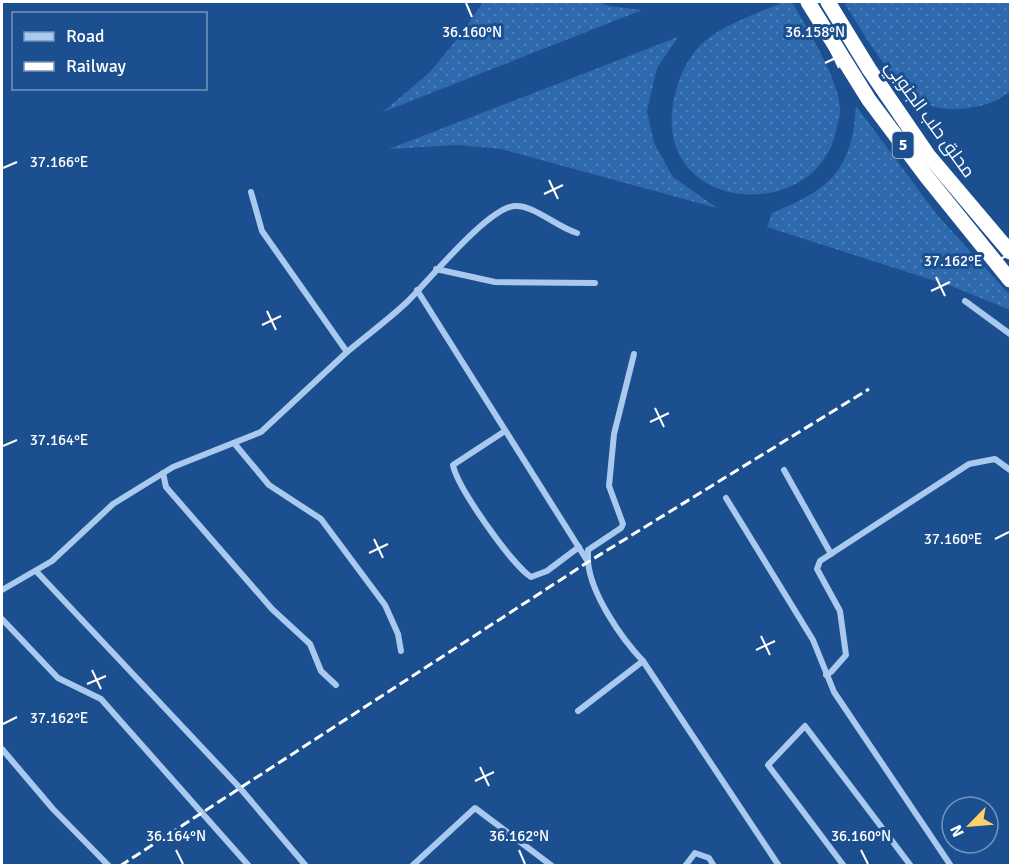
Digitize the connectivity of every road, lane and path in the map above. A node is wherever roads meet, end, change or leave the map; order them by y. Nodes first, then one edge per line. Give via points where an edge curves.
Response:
1 (808, 2) edge
2 (828, 2) edge
3 (251, 192) dead end
4 (577, 233) dead end
5 (1011, 252) edge
6 (436, 269) junction
7 (1011, 280) edge
8 (595, 283) dead end
9 (417, 290) junction
10 (965, 302) dead end
11 (1011, 334) edge
12 (347, 352) junction
13 (634, 354) dead end
14 (505, 431) junction
15 (234, 443) junction
16 (784, 470) dead end
17 (1011, 470) edge
18 (163, 473) junction
19 (726, 498) dead end
20 (579, 547) junction
21 (831, 554) junction
22 (588, 562) junction
23 (36, 571) junction
24 (2, 590) edge
25 (2, 619) edge
26 (401, 651) dead end
27 (643, 661) junction
28 (826, 675) junction
29 (336, 685) dead end
30 (578, 711) dead end
31 (2, 749) edge
32 (909, 863) edge
33 (109, 866) edge
34 (249, 866) edge
35 (306, 866) edge
36 (412, 866) edge
37 (552, 866) edge
38 (684, 866) edge
39 (714, 866) edge
40 (779, 866) edge
41 (844, 866) edge
42 (900, 866) edge
43 (951, 866) edge

1 - 7 highway, محلق حلب الجنوبي / 5 via 869,100 932,185
2 - 5 highway, محلق حلب الجنوبي / 5 via 928,155
3 - 12 street via 262,231
4 - 6 street via 559,227 543,214 513,206 462,243
6 - 8 street via 495,282
6 - 9 street
9 - 12 street
9 - 14 street
10 - 11 street
12 - 15 street via 261,432
13 - 22 street via 614,434 609,486 623,524 588,550
14 - 20 street
14 - 20 street via 453,465 469,496 521,571 531,577 547,571
15 - 18 street
15 - 26 street via 269,485 321,519 385,605 398,633
16 - 21 street
17 - 21 street via 995,459 969,464
18 - 23 street via 113,504
18 - 29 street via 166,487 272,609 310,644 321,670
19 - 28 street via 813,640
20 - 22 street
21 - 28 street via 820,561 817,569 840,611 846,656
22 - 27 street via 590,577 626,642
23 - 24 street
23 - 35 street via 240,788
25 - 34 street via 58,678 101,699
27 - 30 street
27 - 40 street
28 - 43 street
31 - 33 street
32 - 41 street via 805,726 768,765
32 - 42 street
36 - 37 street via 475,808
38 - 39 street via 695,853 709,858

